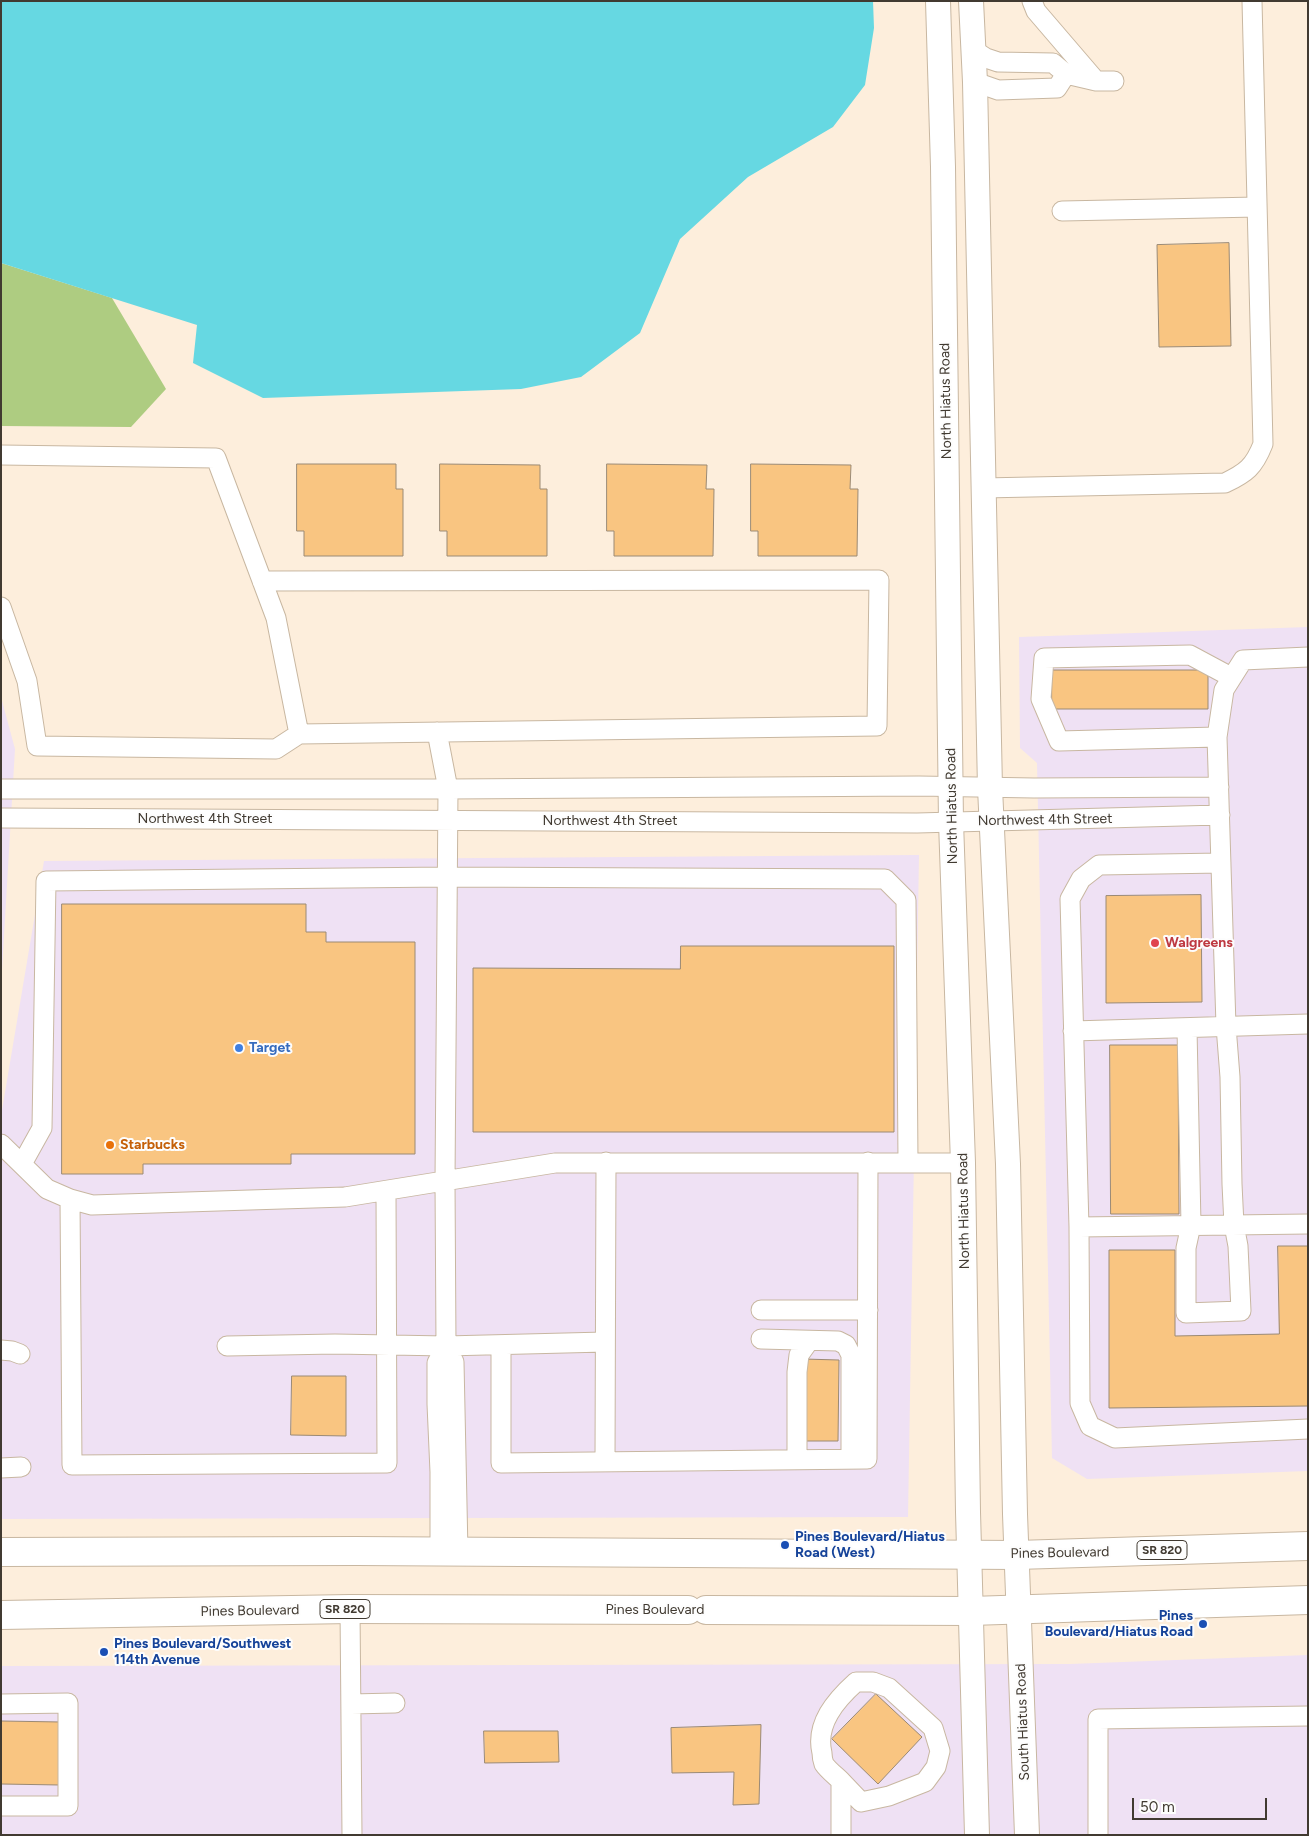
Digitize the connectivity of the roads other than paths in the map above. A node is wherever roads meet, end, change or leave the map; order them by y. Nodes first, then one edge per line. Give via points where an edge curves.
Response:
1 (938, 1) edge
2 (949, 1) edge
3 (971, 1) edge
4 (1032, 1) edge
5 (1252, 1) edge
6 (972, 49) junction
7 (1066, 74) junction
8 (975, 82) junction
9 (1257, 207) junction
10 (1062, 211) dead end
11 (1, 455) edge
12 (983, 488) junction
13 (262, 581) junction
14 (1, 607) edge
15 (1308, 657) edge
16 (1231, 677) junction
17 (437, 732) junction
18 (299, 734) junction
19 (1217, 737) junction
20 (951, 787) junction
21 (1219, 787) junction
22 (990, 788) junction
23 (1, 789) edge
24 (448, 789) junction
25 (1220, 815) junction
26 (1, 818) edge
27 (447, 820) junction
28 (992, 821) junction
29 (952, 822) junction
30 (1221, 863) junction
31 (447, 877) junction
32 (1308, 1024) edge
33 (1226, 1026) junction
34 (1187, 1028) junction
35 (1073, 1030) junction
36 (1, 1144) edge
37 (606, 1162) junction
38 (868, 1162) junction
39 (908, 1162) junction
40 (963, 1163) junction
41 (22, 1164) junction
42 (445, 1181) junction
43 (386, 1191) junction
44 (70, 1199) junction
45 (1308, 1224) edge
46 (1191, 1225) junction
47 (1234, 1225) junction
48 (1079, 1227) junction
49 (761, 1310) dead end
50 (868, 1310) junction
51 (761, 1339) dead end
52 (810, 1341) junction
53 (605, 1342) junction
54 (387, 1344) junction
55 (501, 1345) junction
56 (227, 1346) dead end
57 (446, 1346) junction
58 (1, 1350) edge
59 (20, 1354) dead end
60 (1308, 1429) edge
61 (797, 1459) junction
62 (859, 1459) junction
63 (605, 1461) junction
64 (22, 1467) dead end
65 (1, 1468) edge
66 (1308, 1546) edge
67 (1, 1552) edge
68 (449, 1552) junction
69 (970, 1554) junction
70 (1017, 1555) junction
71 (1308, 1600) edge
72 (350, 1609) junction
73 (1019, 1610) junction
74 (971, 1611) junction
75 (1, 1615) edge
76 (395, 1703) dead end
77 (1, 1704) edge
78 (351, 1704) junction
79 (1308, 1716) edge
80 (841, 1781) junction
81 (1, 1806) edge
82 (352, 1835) edge
83 (842, 1835) edge
84 (977, 1835) edge
85 (1026, 1835) edge
86 (1098, 1835) edge

1 - 20 main road, North Hiatus Road
2 - 8 main road via 956,60
3 - 6 main road
4 - 7 street via 1036,11 1105,81
5 - 9 street
6 - 7 street via 998,62 1053,63
6 - 8 main road
7 - 8 street via 1057,88 998,90
8 - 12 main road
9 - 10 street
9 - 12 street via 1263,444 1257,459 1245,473 1225,484
11 - 13 street via 216,458
12 - 22 main road
13 - 17 street via 879,580 876,726
13 - 18 street via 276,618
14 - 18 street via 27,680 37,746 276,749
15 - 16 street via 1244,660
16 - 19 street via 1224,690
16 - 19 street via 1190,655 1044,658 1041,699 1059,741
17 - 18 street
17 - 24 street
19 - 21 street
20 - 22 street
20 - 24 street
20 - 29 main road, North Hiatus Road
21 - 22 street
21 - 25 street
22 - 28 main road
23 - 24 street
24 - 27 street
25 - 28 street, Northwest 4th Street
25 - 30 street
26 - 27 street, Northwest 4th Street
27 - 29 street, Northwest 4th Street
27 - 31 street
28 - 29 street, Northwest 4th Street
28 - 70 main road via 1008,1164
29 - 40 main road, North Hiatus Road
30 - 33 street
30 - 35 street via 1099,865 1081,879 1070,899
31 - 39 street via 885,879 906,900
31 - 41 street via 46,881 42,1128
31 - 42 street
32 - 33 street
33 - 34 street
33 - 47 street
34 - 35 street
34 - 46 street
35 - 48 street
36 - 41 street
37 - 38 street
37 - 42 street via 555,1163
37 - 53 street
38 - 39 street
38 - 50 street
39 - 40 street
40 - 69 main road, North Hiatus Road
41 - 44 street via 47,1190
42 - 43 street
42 - 57 street
43 - 44 street via 340,1197 92,1205
43 - 54 street
44 - 54 street via 72,1465 387,1463
45 - 47 street
46 - 47 street
46 - 47 street via 1186,1248 1186,1313 1241,1311
46 - 48 street
48 - 60 street via 1080,1403 1090,1426 1115,1438
49 - 50 street
50 - 62 street
51 - 52 street
52 - 61 street via 799,1355 797,1372
52 - 62 street via 838,1342 846,1345 851,1355
53 - 55 street
53 - 63 street
54 - 56 street
54 - 57 street
55 - 57 street
55 - 63 street via 501,1463
57 - 68 street via 454,1362
58 - 59 street
61 - 62 street
61 - 63 street
64 - 65 street
66 - 70 highway, Pines Boulevard / SR 820
67 - 68 highway, Pines Boulevard / SR 820
68 - 69 highway, Pines Boulevard / SR 820
69 - 70 highway, Pines Boulevard / SR 820
69 - 74 main road, North Hiatus Road
70 - 73 main road
71 - 73 highway, Pines Boulevard / SR 820
72 - 74 highway, Pines Boulevard / SR 820
72 - 75 highway, Pines Boulevard / SR 820
72 - 78 street
73 - 74 highway, Pines Boulevard / SR 820
73 - 85 main road, South Hiatus Road
74 - 84 main road
76 - 78 street
77 - 81 street via 68,1703 68,1806
78 - 82 street
79 - 86 street via 1098,1719
80 - 80 street via 862,1802 925,1782 936,1767 940,1751 933,1728 889,1688 873,1682 856,1682 841,1695 821,1729 820,1747 825,1764
80 - 83 street

